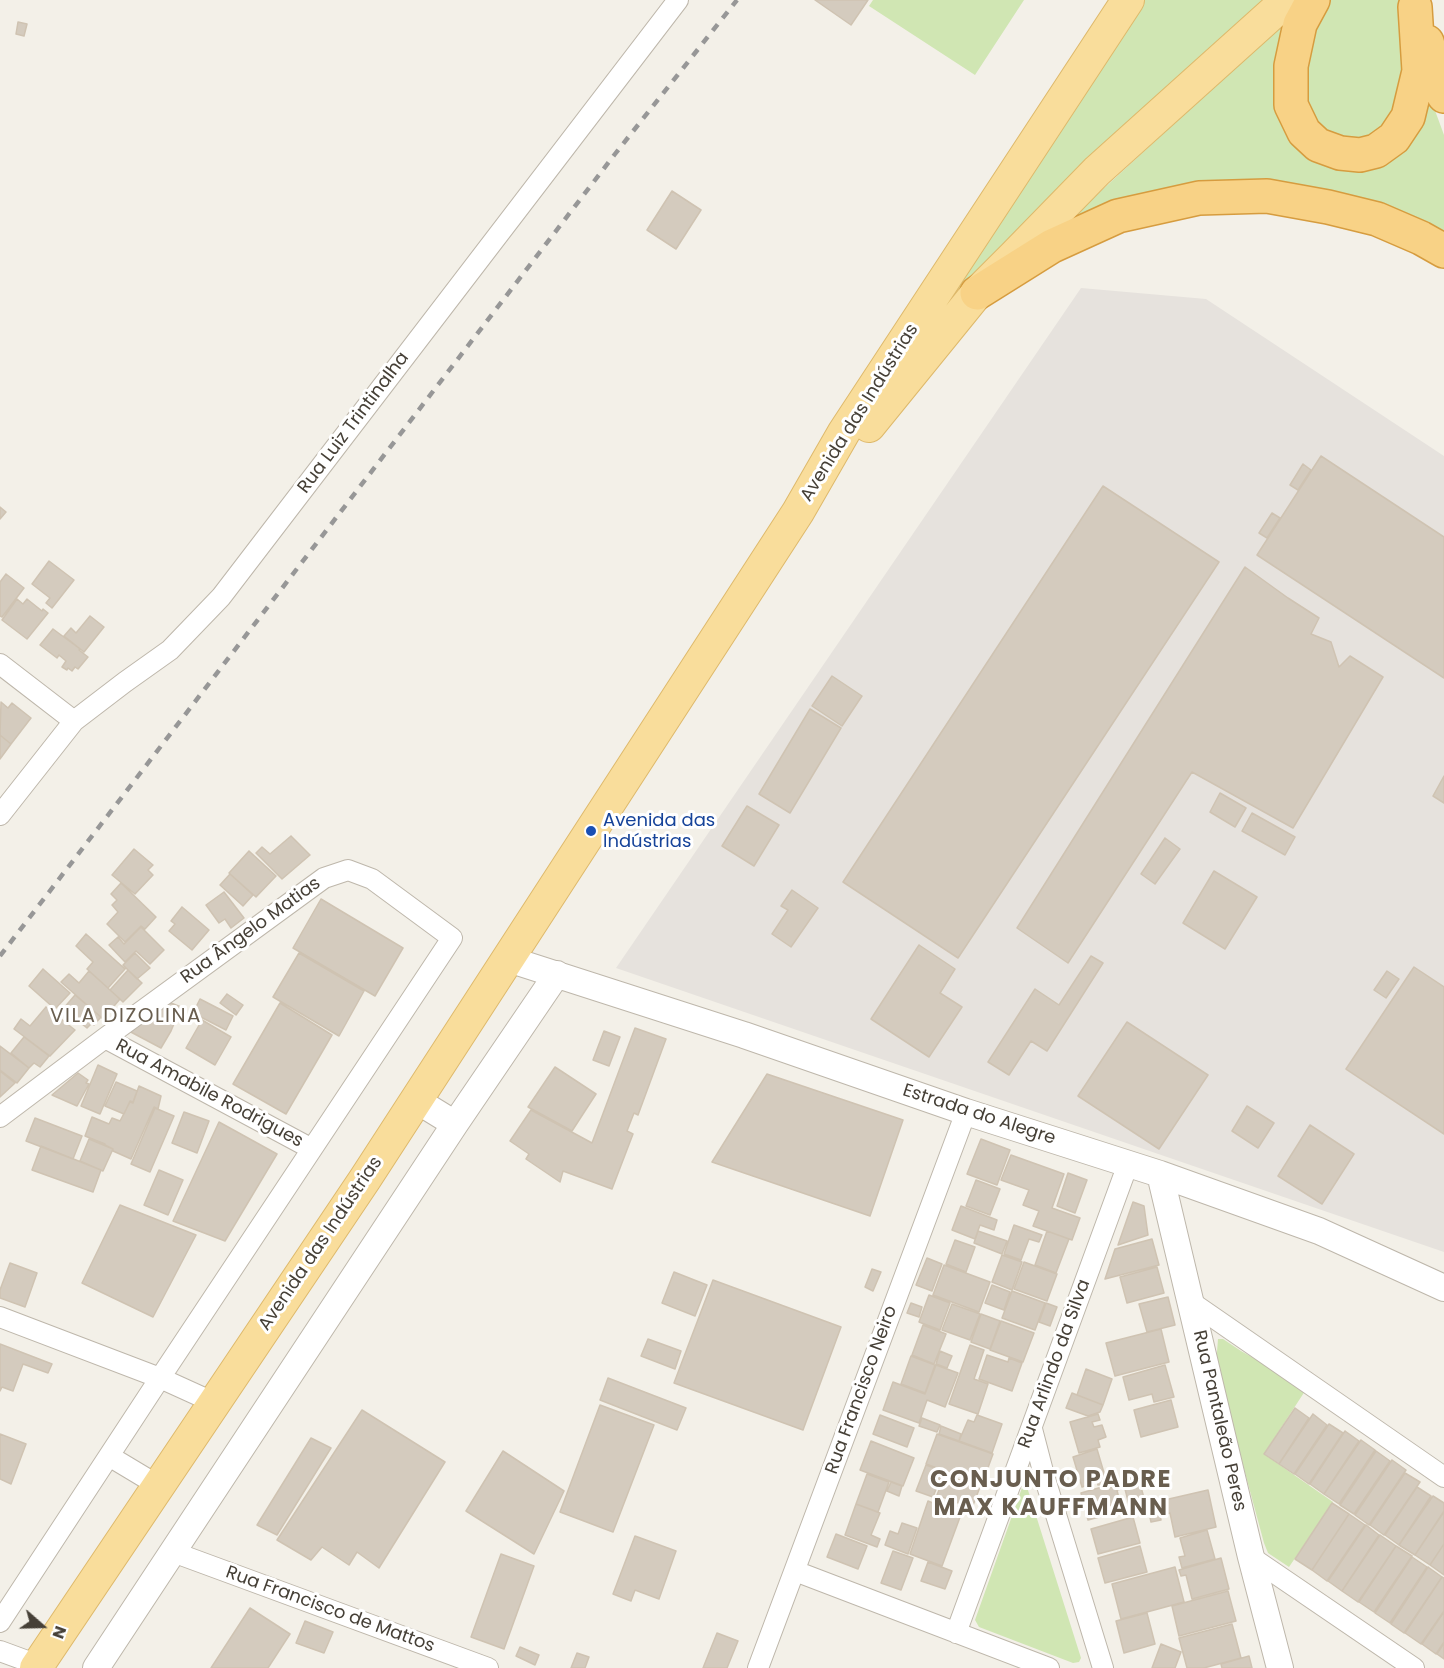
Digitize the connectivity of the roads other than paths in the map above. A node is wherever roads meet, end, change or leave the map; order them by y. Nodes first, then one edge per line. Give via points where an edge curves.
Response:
1 (678, 0) edge
2 (1128, 0) edge
3 (1287, 0) edge
4 (1313, 0) edge
5 (1415, 3) edge
6 (1444, 96) edge
7 (1444, 251) edge
8 (977, 293) junction
9 (798, 512) junction
10 (0, 664) edge
11 (74, 722) junction
12 (0, 815) edge
13 (508, 959) junction
14 (557, 974) junction
15 (105, 1038) junction
16 (416, 1100) junction
17 (966, 1112) junction
18 (0, 1117) edge
19 (455, 1124) junction
20 (312, 1149) junction
21 (1128, 1164) junction
22 (1160, 1174) junction
23 (1444, 1288) edge
24 (1191, 1302) junction
25 (0, 1317) edge
26 (160, 1378) junction
27 (215, 1403) junction
28 (1032, 1429) junction
29 (109, 1456) junction
30 (1444, 1477) edge
31 (159, 1486) junction
32 (173, 1552) junction
33 (1251, 1557) junction
34 (795, 1571) junction
35 (0, 1622) edge
36 (956, 1632) junction
37 (0, 1651) edge
38 (37, 1667) edge
39 (96, 1668) edge
40 (488, 1668) edge
41 (758, 1668) edge
42 (1049, 1668) edge
43 (1103, 1668) edge
44 (1280, 1668) edge
45 (1414, 1668) edge

1 - 11 street, Rua Luiz Trintinalha via 221,597 170,650
2 - 9 main road, Avenida das Indústrias via 844,432
3 - 8 main road via 1097,171
4 - 5 highway via 1300,24 1291,66 1291,105 1304,132 1318,145 1360,155 1394,138 1408,117 1419,71
5 - 6 highway
7 - 8 highway via 1377,219 1328,207 1267,196 1199,198 1118,216 1052,246
8 - 9 main road
9 - 13 main road, Avenida das Indústrias
10 - 11 street
11 - 12 street, Rua Luiz Trintinalha
13 - 14 street, Estrada do Alegre
13 - 16 main road, Avenida das Indústrias
14 - 17 street, Estrada do Alegre
14 - 19 street
15 - 18 street, Rua Ângelo Matias
15 - 20 street, Rua Amabile Rodrigues
15 - 20 street, Rua Ângelo Matias via 324,878 348,870 372,879 452,938
16 - 19 street
16 - 27 main road, Avenida das Indústrias
17 - 21 street, Estrada do Alegre
17 - 34 street, Rua Francisco Neiro
19 - 32 street
20 - 26 street
21 - 22 street, Estrada do Alegre
21 - 28 street, Rua Arlindo da Silva
22 - 23 street, Estrada do Alegre via 1319,1231
22 - 24 street, Rua Pantaleão Peres
24 - 30 street
24 - 33 street, Rua Pantaleão Peres
25 - 26 street
26 - 27 street
26 - 29 street
27 - 31 main road, Avenida das Indústrias
28 - 36 street, Rua Arlindo da Silva
28 - 43 street
29 - 31 street
29 - 35 street
31 - 38 main road, Avenida das Indústrias
32 - 39 street
32 - 40 street, Rua Francisco de Mattos
33 - 44 street, Rua Pantaleão Peres
33 - 45 street
34 - 36 street
34 - 41 street, Rua Francisco Neiro
36 - 42 street
37 - 38 street

